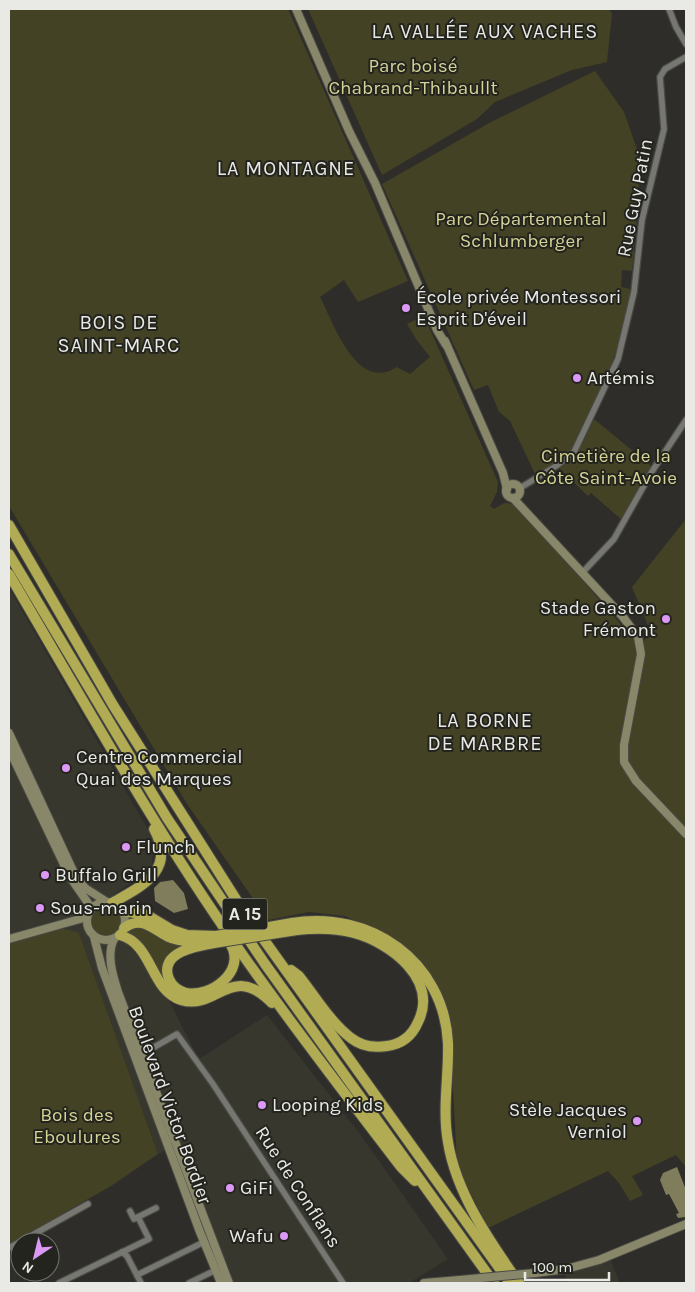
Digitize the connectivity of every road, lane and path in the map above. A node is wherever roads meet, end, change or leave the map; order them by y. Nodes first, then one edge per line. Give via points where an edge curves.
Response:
1 (296, 9) edge
2 (669, 9) edge
3 (686, 44) edge
4 (686, 56) edge
5 (686, 420) edge
6 (503, 473) junction
7 (517, 491) junction
8 (9, 525) edge
9 (9, 554) edge
10 (582, 573) junction
11 (9, 574) edge
12 (9, 584) edge
13 (34, 620) junction
14 (9, 733) edge
15 (9, 749) edge
16 (121, 766) junction
17 (686, 834) edge
18 (196, 886) junction
19 (110, 902) junction
20 (123, 912) junction
21 (88, 914) junction
22 (59, 925) junction
23 (294, 927) junction
24 (92, 934) junction
25 (120, 934) junction
26 (9, 939) edge
27 (218, 939) junction
28 (282, 964) junction
29 (294, 1026) junction
30 (139, 1056) junction
31 (88, 1204) dead end
32 (156, 1208) dead end
33 (440, 1208) junction
34 (130, 1211) dead end
35 (138, 1217) junction
36 (686, 1224) edge
37 (204, 1242) junction
38 (9, 1248) edge
39 (122, 1252) junction
40 (216, 1270) junction
41 (137, 1275) junction
42 (59, 1283) edge
43 (141, 1283) edge
44 (189, 1283) edge
45 (221, 1283) edge
46 (229, 1283) edge
47 (342, 1283) edge
48 (424, 1283) edge
49 (494, 1283) edge
50 (510, 1283) edge
51 (520, 1283) edge

1 - 6 main road via 371,184 426,296
2 - 3 street
4 - 7 street, Rue Guy Patin via 665,69 660,77 664,129 642,220 634,292 618,359 574,452
5 - 10 street via 651,473 614,539
6 - 7 main road
6 - 7 main road via 508,495
7 - 10 main road via 543,532
8 - 28 highway, A 15 via 176,807
9 - 33 highway, A 15 via 167,818 265,964
10 - 17 main road via 638,637 641,654 623,756 628,769
11 - 13 highway
12 - 13 highway
13 - 16 highway
14 - 19 main road via 74,872 85,888
15 - 21 main road via 70,876 88,903
16 - 18 highway
16 - 19 highway via 158,836 162,856 159,868 151,878
18 - 27 highway via 233,949 234,967 226,978 199,992 185,993 177,989 168,971 175,955
18 - 29 highway
19 - 20 main road
19 - 21 main road via 97,904
20 - 25 main road
20 - 27 highway via 148,915 187,935
21 - 22 main road
21 - 24 main road
22 - 24 main road via 76,926
22 - 26 main road
23 - 27 highway, bridge
23 - 28 highway via 354,933 391,951 422,984 422,1014 410,1036 398,1044 366,1046 351,1038 299,976
23 - 51 highway via 314,919 371,932 402,950 429,980 442,1007 448,1042 445,1108 455,1171 495,1249
24 - 25 main road via 104,941
24 - 30 main road, Boulevard Victor Bordier via 100,962
25 - 27 highway via 133,923 143,922 186,942
25 - 29 highway via 140,948 163,986 175,998 193,1001 233,986 248,987 261,993
25 - 30 main road, Boulevard Victor Bordier via 111,949 113,974
28 - 50 highway, A 15
29 - 33 highway via 401,1167
30 - 37 main road, Boulevard Victor Bordier
30 - 46 main road, Boulevard Victor Bordier
30 - 47 street, Rue de Conflans via 177,1034
31 - 38 street
32 - 35 street
33 - 49 highway, A 15
34 - 35 street via 134,1219
35 - 39 street via 149,1239
36 - 48 main road, bridge via 599,1260 566,1269
37 - 40 main road, Boulevard Victor Bordier
37 - 41 street
39 - 41 street
39 - 42 street
40 - 44 street
40 - 45 main road, Boulevard Victor Bordier
41 - 43 street

